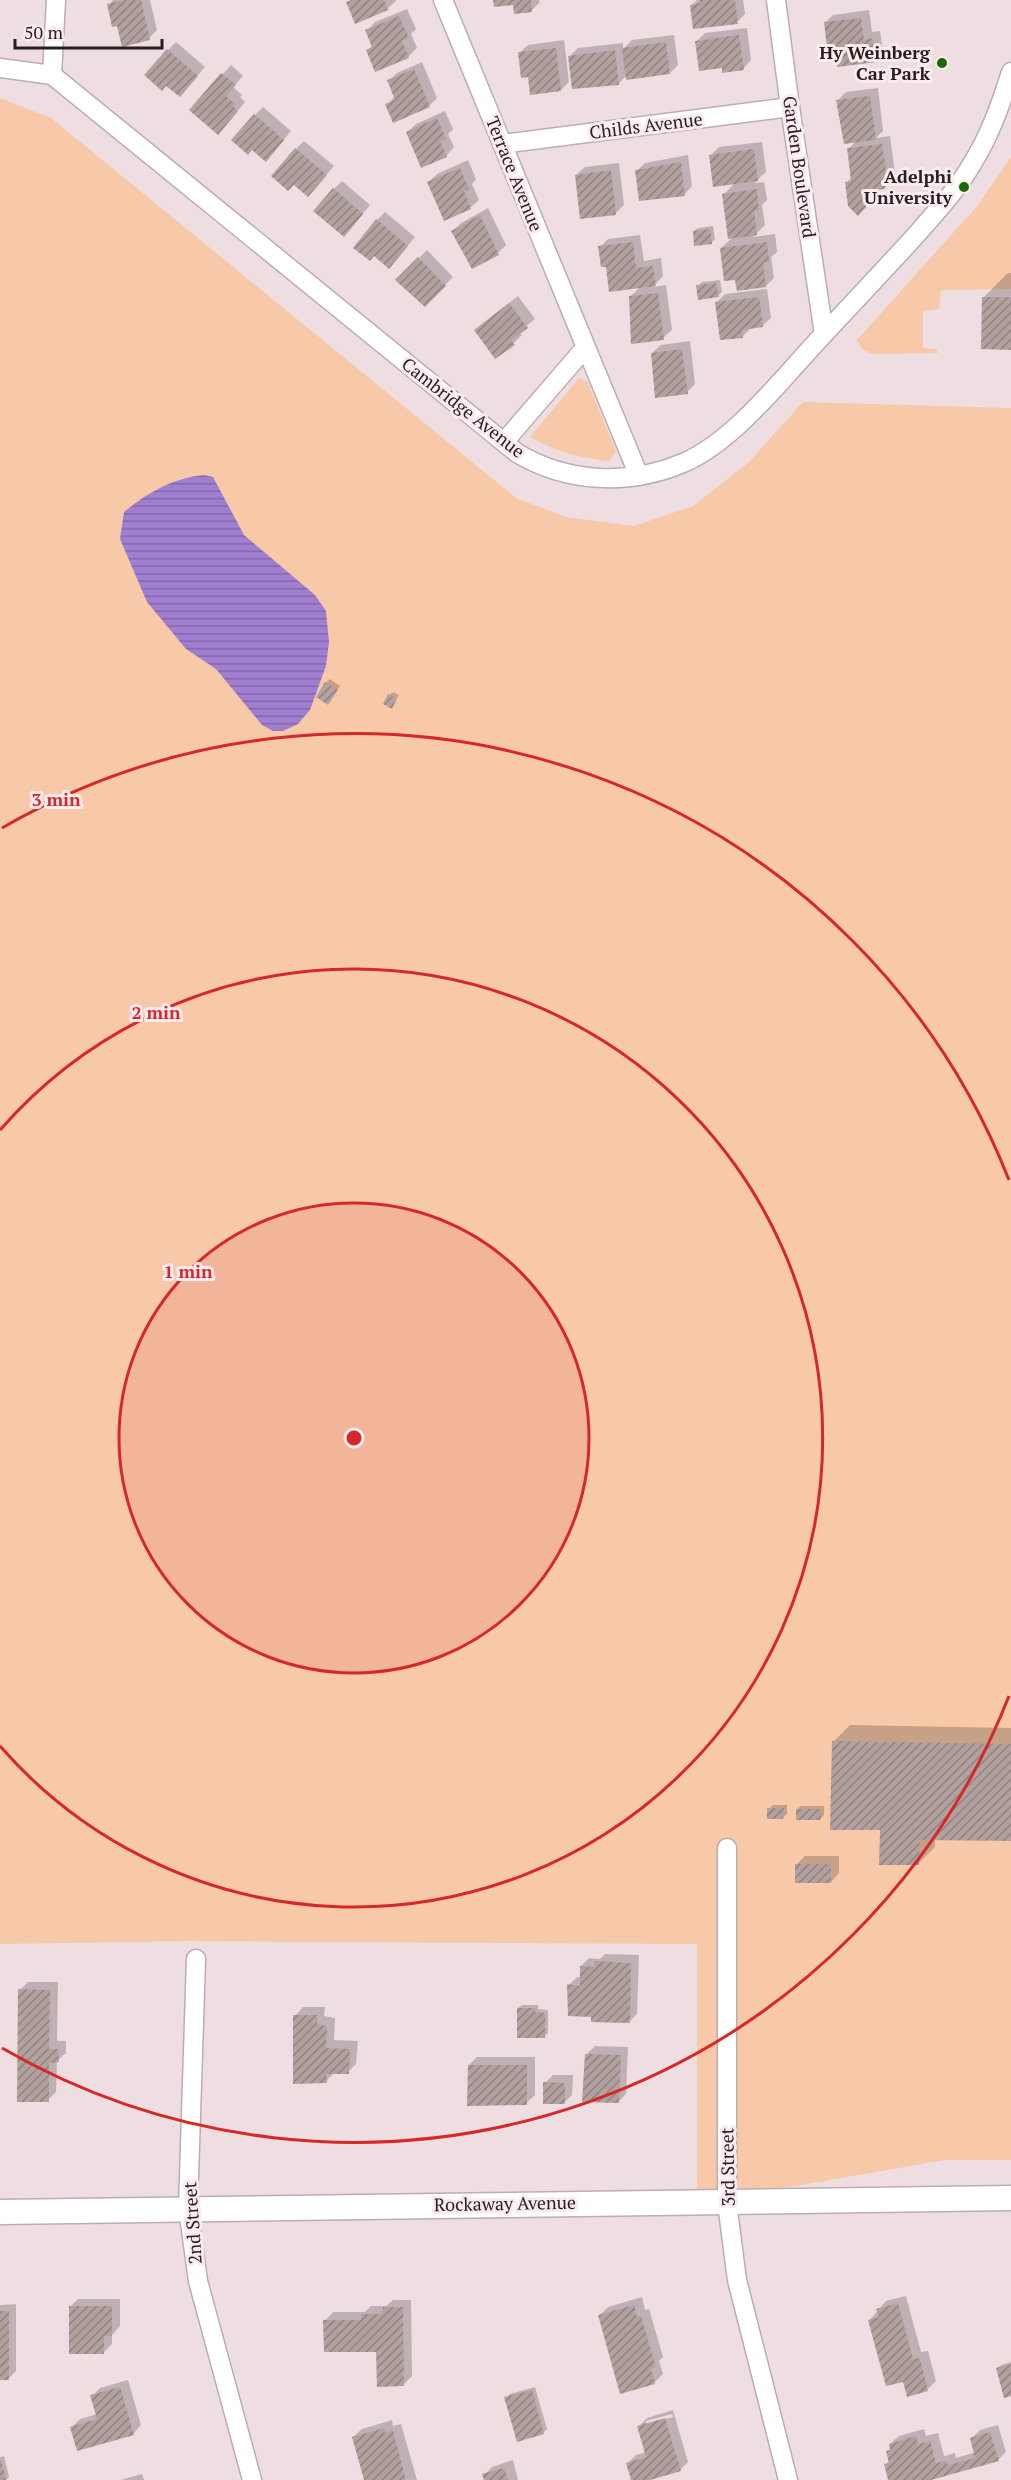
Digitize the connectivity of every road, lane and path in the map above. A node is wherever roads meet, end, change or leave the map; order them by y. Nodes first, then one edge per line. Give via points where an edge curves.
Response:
1 (56, 0) edge
2 (443, 0) edge
3 (776, 0) edge
4 (0, 68) edge
5 (1011, 72) edge
6 (52, 75) junction
7 (790, 107) junction
8 (502, 144) junction
9 (824, 334) junction
10 (585, 348) junction
11 (504, 442) junction
12 (639, 476) junction
13 (727, 1848) dead end
14 (196, 1959) dead end
15 (1011, 2198) edge
16 (727, 2203) junction
17 (188, 2208) junction
18 (0, 2212) edge
19 (252, 2480) edge
20 (788, 2480) edge

1 - 6 street
2 - 8 street, Terrace Avenue
3 - 7 street, Garden Boulevard
4 - 6 street
5 - 9 street, Cambridge Avenue via 991,130 972,165
6 - 11 street, Cambridge Avenue
7 - 8 street, Childs Avenue
7 - 9 street, Garden Boulevard
8 - 10 street, Terrace Avenue
9 - 12 street, Cambridge Avenue via 719,441 684,463
10 - 11 street
10 - 12 street, Terrace Avenue
11 - 12 street, Cambridge Avenue via 532,462 554,470 609,479
13 - 16 street, 3rd Street
14 - 17 street, 2nd Street
15 - 16 main road, Rockaway Avenue
16 - 17 main road, Rockaway Avenue
16 - 20 street, 3rd Street via 737,2280
17 - 18 main road, Rockaway Avenue
17 - 19 street, 2nd Street via 198,2281

